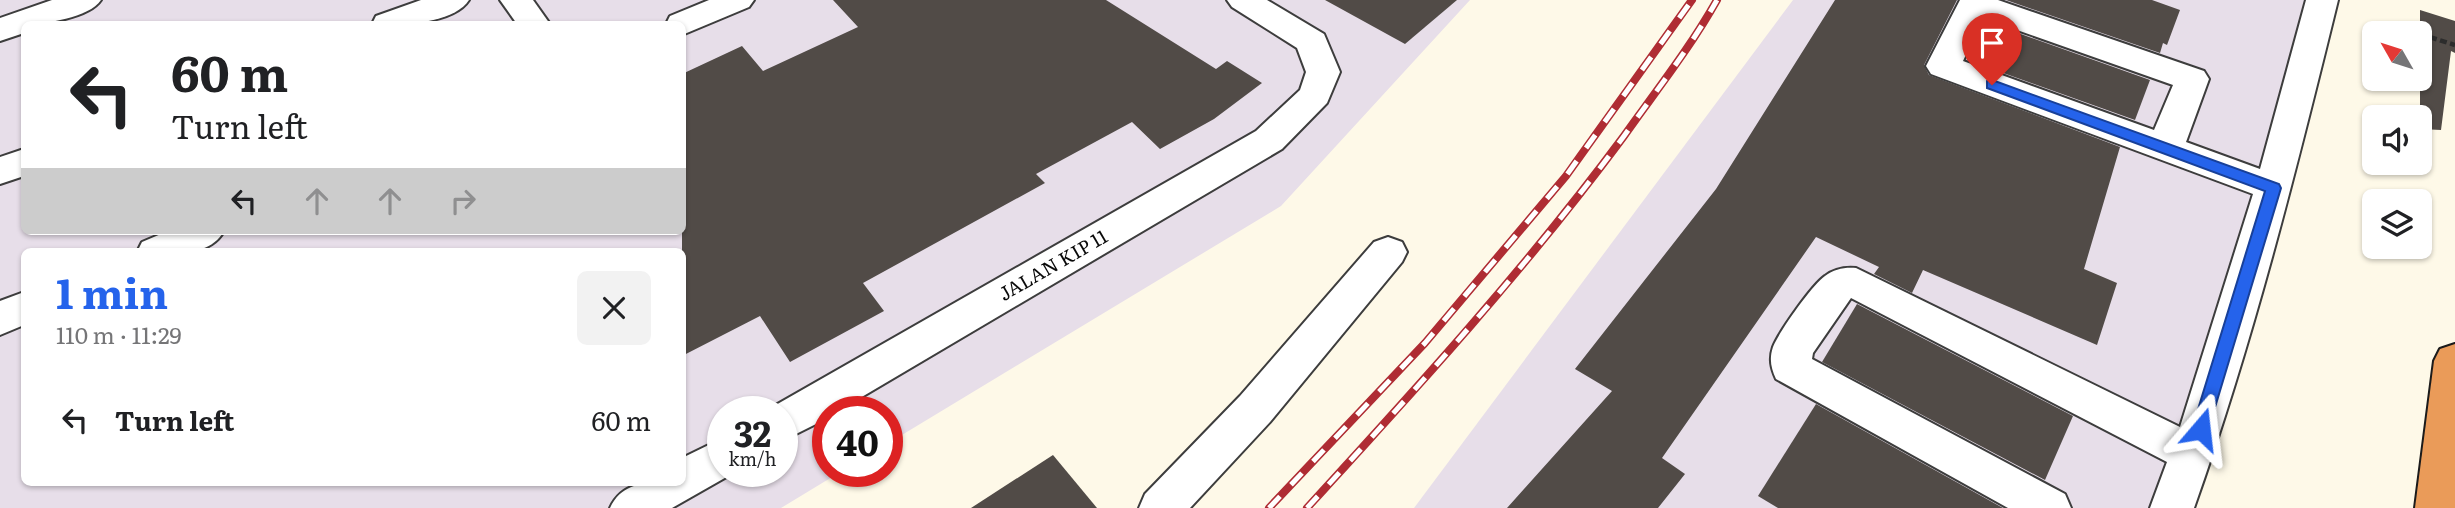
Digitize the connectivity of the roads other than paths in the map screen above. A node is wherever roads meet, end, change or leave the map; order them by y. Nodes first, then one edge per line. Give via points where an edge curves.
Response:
1 (453, 0) edge
2 (516, 0) edge
3 (738, 0) edge
4 (1242, 0) edge
5 (2322, 0) edge
6 (64, 9) edge
7 (27, 21) edge
8 (396, 21) edge
9 (532, 21) edge
10 (686, 22) edge
11 (21, 23) edge
12 (0, 30) edge
13 (2165, 149) junction
14 (21, 163) edge
15 (0, 172) edge
16 (2274, 188) junction
17 (196, 235) edge
18 (165, 248) edge
19 (1388, 252) dead end
20 (21, 310) edge
21 (0, 319) edge
22 (2455, 361) edge
23 (798, 414) edge
24 (2193, 454) junction
25 (707, 466) edge
26 (686, 478) edge
27 (671, 486) edge
28 (632, 508) edge
29 (1161, 508) edge
30 (2049, 508) edge
31 (2172, 508) edge
32 (2437, 508) edge

1 - 8 street
2 - 9 street
3 - 10 street
4 - 23 street, JALAN KIP 11 via 1312,42 1323,72 1315,95 1269,140
5 - 16 street
6 - 7 street
11 - 12 street
13 - 13 street via 1943,66 1973,3 2192,79
13 - 16 street
14 - 15 street
16 - 24 street
17 - 18 street
19 - 29 street via 1255,409
20 - 21 street
22 - 32 highway
24 - 30 street via 1856,283 1836,288 1793,349 1791,367
24 - 31 street
25 - 26 street
27 - 28 street

